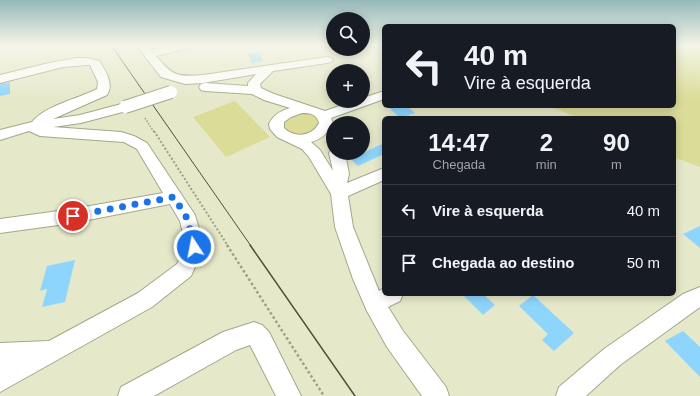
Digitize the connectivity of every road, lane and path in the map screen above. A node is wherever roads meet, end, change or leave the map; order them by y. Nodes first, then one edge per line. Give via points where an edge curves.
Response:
1 (68, 63) edge
2 (95, 63) edge
3 (156, 63) edge
4 (302, 63) edge
5 (269, 68) junction
6 (239, 74) junction
7 (0, 79) edge
8 (255, 86) junction
9 (382, 95) edge
10 (269, 98) junction
11 (310, 109) junction
12 (145, 118) dead end
13 (325, 119) junction
14 (31, 126) junction
15 (277, 126) junction
16 (0, 129) edge
17 (0, 135) edge
18 (290, 138) junction
19 (338, 160) edge
20 (382, 175) edge
21 (338, 191) junction
22 (174, 197) junction
23 (0, 226) edge
24 (389, 296) edge
25 (700, 297) edge
26 (374, 304) junction
27 (54, 352) junction
28 (0, 355) edge
29 (0, 380) edge
30 (130, 396) edge
31 (289, 396) edge
32 (324, 396) edge
33 (437, 396) edge
34 (568, 396) edge

1 - 7 street
2 - 14 street via 104,82 102,92 49,114
3 - 6 street via 165,74 185,80
4 - 5 street
5 - 6 street
5 - 8 street
6 - 8 street
8 - 10 street
8 - 14 street, bridge via 183,88 82,119
9 - 13 street
10 - 11 street
10 - 15 street
11 - 13 street
11 - 15 street via 287,112
12 - 32 path
13 - 18 street via 321,133 302,139
14 - 16 street
14 - 17 street
14 - 22 street via 40,131 121,137 136,142 146,150
15 - 18 street via 278,131
18 - 21 street via 307,146 315,154
19 - 21 street via 341,174
20 - 21 street
21 - 26 street via 344,227 362,279
22 - 23 street via 73,216
22 - 27 street via 193,234 194,247 184,270 145,300
24 - 26 street
25 - 34 street via 690,301 612,357
26 - 33 street via 395,339
27 - 28 street
27 - 29 street
30 - 31 street via 231,340 254,333 261,340

